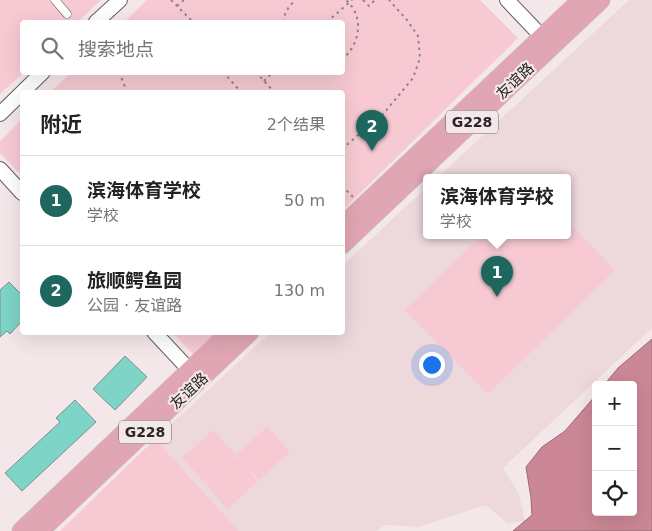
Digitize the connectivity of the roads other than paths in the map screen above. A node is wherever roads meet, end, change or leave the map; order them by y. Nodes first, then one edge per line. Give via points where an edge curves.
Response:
1 (55, 0) edge
2 (120, 0) edge
3 (507, 0) edge
4 (581, 0) edge
5 (601, 0) edge
6 (67, 14) dead end
7 (98, 20) edge
8 (547, 42) junction
9 (41, 75) edge
10 (25, 90) edge
11 (20, 95) edge
12 (0, 114) edge
13 (0, 169) edge
14 (20, 191) edge
15 (345, 223) edge
16 (345, 241) edge
17 (157, 335) edge
18 (228, 335) edge
19 (246, 335) edge
20 (194, 376) junction
21 (21, 531) edge
22 (40, 531) edge

1 - 6 street
2 - 7 street
3 - 8 street
4 - 8 highway, 友谊路 / G228
5 - 8 highway, 友谊路 / G228
8 - 15 highway, 友谊路 / G228
8 - 16 highway, 友谊路 / G228
9 - 10 street
11 - 12 street
13 - 14 street
17 - 20 street
18 - 20 highway, 友谊路 / G228
19 - 20 highway, 友谊路 / G228
20 - 21 highway, 友谊路 / G228
20 - 22 highway, 友谊路 / G228

